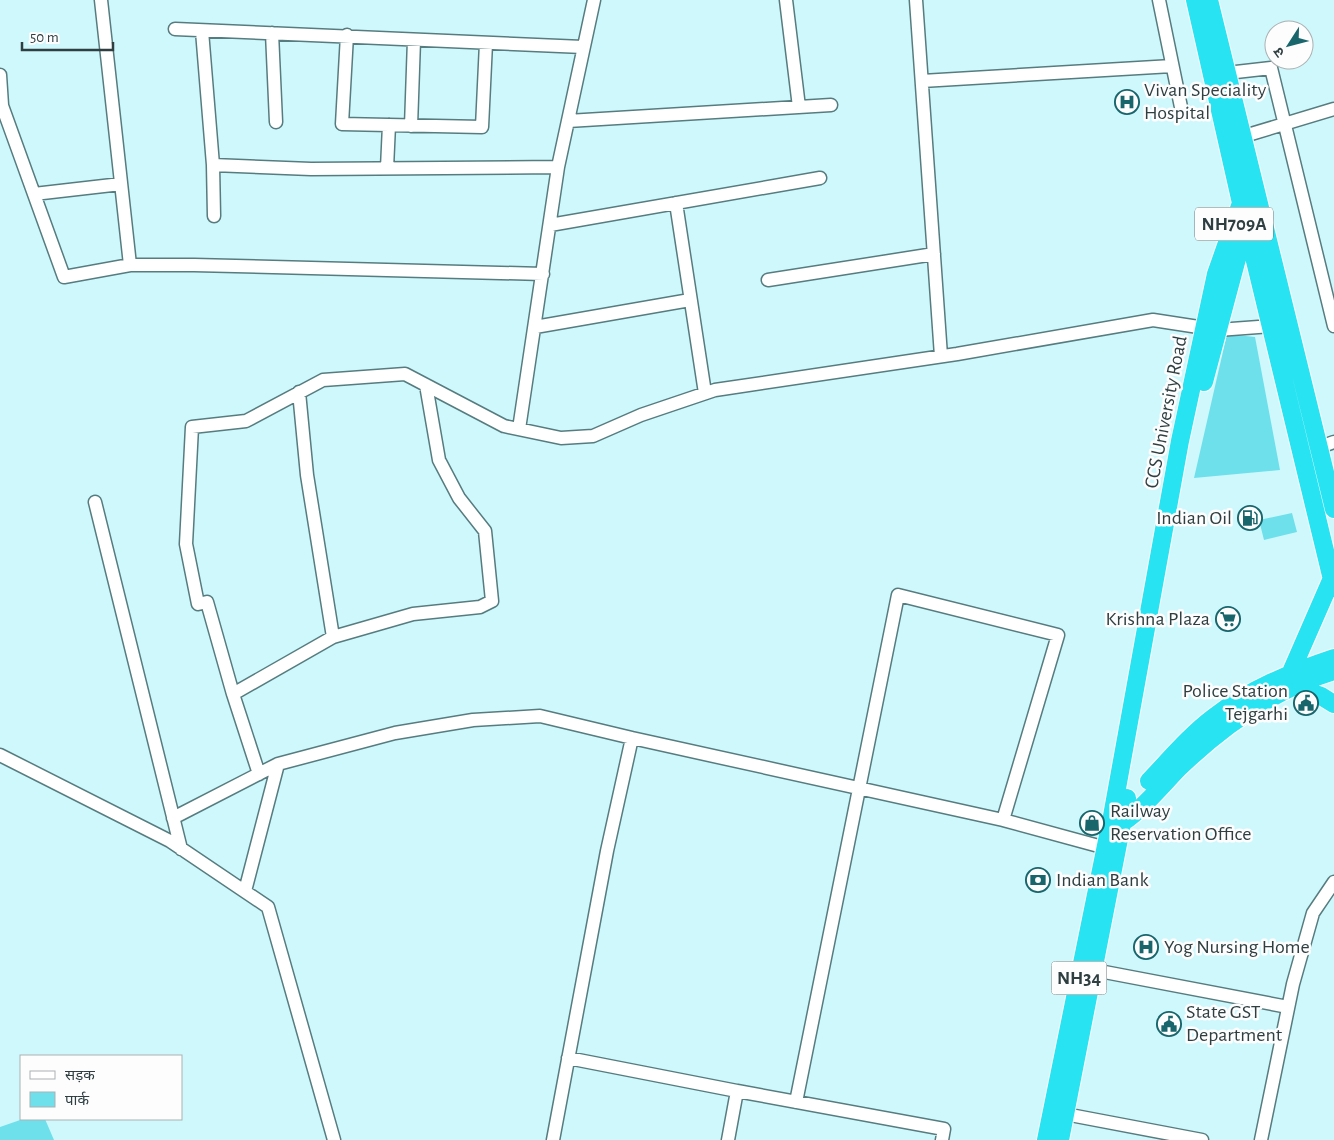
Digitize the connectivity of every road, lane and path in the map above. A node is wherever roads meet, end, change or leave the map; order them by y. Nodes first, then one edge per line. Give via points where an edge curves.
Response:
1 (101, 0) edge
2 (594, 0) edge
3 (786, 0) edge
4 (916, 0) edge
5 (1159, 0) edge
6 (1195, 0) edge
7 (1209, 0) edge
8 (175, 29) dead end
9 (202, 31) junction
10 (272, 33) junction
11 (348, 36) junction
12 (414, 40) junction
13 (486, 43) junction
14 (583, 48) junction
15 (1172, 66) junction
16 (1227, 73) junction
17 (0, 75) edge
18 (922, 81) junction
19 (1, 103) edge
20 (831, 106) dead end
21 (799, 107) junction
22 (1334, 109) edge
23 (1182, 112) dead end
24 (568, 121) junction
25 (276, 122) dead end
26 (1286, 123) junction
27 (389, 125) junction
28 (411, 126) junction
29 (1241, 137) junction
30 (213, 165) junction
31 (558, 167) junction
32 (387, 168) junction
33 (820, 178) dead end
34 (121, 184) junction
35 (1255, 192) junction
36 (34, 194) junction
37 (676, 203) junction
38 (1241, 203) junction
39 (1260, 212) junction
40 (214, 216) dead end
41 (550, 225) junction
42 (1246, 225) junction
43 (934, 254) junction
44 (130, 265) junction
45 (543, 274) junction
46 (768, 280) dead end
47 (690, 300) junction
48 (1272, 326) junction
49 (1334, 326) edge
50 (535, 327) junction
51 (1211, 328) junction
52 (941, 356) junction
53 (426, 385) junction
54 (299, 392) junction
55 (705, 393) junction
56 (519, 429) junction
57 (1327, 445) edge
58 (95, 502) dead end
59 (1334, 509) edge
60 (1333, 583) edge
61 (333, 637) junction
62 (1334, 658) edge
63 (1334, 671) edge
64 (1294, 680) junction
65 (233, 694) junction
66 (1334, 704) edge
67 (632, 738) junction
68 (0, 755) edge
69 (278, 764) junction
70 (259, 774) junction
71 (859, 788) junction
72 (173, 818) junction
73 (1118, 818) junction
74 (1003, 820) junction
75 (1106, 848) junction
76 (181, 849) junction
77 (1334, 882) edge
78 (245, 891) junction
79 (1094, 970) junction
80 (1288, 1007) junction
81 (568, 1058) junction
82 (738, 1091) junction
83 (796, 1102) junction
84 (1065, 1114) junction
85 (334, 1140) edge
86 (553, 1140) edge
87 (728, 1140) edge
88 (942, 1140) edge
89 (1046, 1140) edge
90 (1060, 1140) edge
91 (1202, 1140) edge
92 (1261, 1140) edge

1 - 34 street
2 - 14 street
3 - 21 street
4 - 18 street
5 - 15 street
6 - 38 highway, NH709A
7 - 16 highway, NH709A
8 - 9 street
9 - 10 street
9 - 30 street
10 - 11 street
10 - 25 street
11 - 12 street
11 - 27 street via 342,124
12 - 13 street
12 - 28 street
13 - 14 street
13 - 28 street via 482,127
14 - 24 street
15 - 18 street
15 - 23 street
16 - 26 street via 1271,68
16 - 29 highway, NH709A
17 - 19 street
18 - 43 street
19 - 36 street
20 - 21 street
21 - 24 street
22 - 26 street
24 - 31 street
26 - 29 street
26 - 49 street
27 - 28 street
27 - 32 street
29 - 35 highway, NH709A
30 - 32 street
30 - 40 street
31 - 32 street
31 - 41 street
33 - 37 street
34 - 36 street
34 - 44 street
35 - 38 highway, NH709A
35 - 39 highway, NH709A
36 - 44 street via 64,278
37 - 41 street
37 - 47 street
38 - 42 highway
38 - 51 highway, CCS University Road / NH709A via 1219,262
39 - 42 highway, NH709A
39 - 57 highway
41 - 45 street
42 - 48 highway
42 - 51 highway, CCS University Road / NH709A
43 - 46 street
43 - 52 street
44 - 45 street
45 - 50 street
47 - 50 street
47 - 55 street
48 - 51 street
48 - 60 highway
50 - 56 street
51 - 52 street via 1153,320
51 - 73 highway, CCS University Road / NH709A via 1201,393 1167,542
52 - 55 street
53 - 54 street via 404,374 356,376 323,380
53 - 56 street via 504,426
53 - 61 street via 439,460 459,498 485,531 492,601 480,607 413,614
54 - 61 street via 307,476
54 - 65 street via 246,420 192,427 186,544 198,604 207,602
55 - 56 street via 641,415 594,436 561,438
57 - 59 highway
58 - 72 street
60 - 64 highway
61 - 65 street
62 - 64 highway
63 - 64 highway
64 - 66 highway
64 - 73 highway via 1246,696 1214,717 1185,743
65 - 70 street
67 - 69 street via 540,716 473,720 395,733
67 - 71 street
67 - 81 street
68 - 76 street
69 - 70 street
69 - 78 street
70 - 72 street
71 - 74 street
71 - 74 street via 898,595 1058,635
71 - 83 street
72 - 76 street
73 - 75 highway, CCS University Road / NH34
73 - 79 highway, CCS University Road / NH34
74 - 75 street
75 - 89 highway, CCS University Road / NH34
76 - 78 street
77 - 80 street via 1313,913
78 - 85 street via 268,907
79 - 80 street
79 - 84 highway, CCS University Road / NH34
80 - 92 street
81 - 82 street
81 - 86 street
82 - 83 street
82 - 87 street
83 - 88 street via 944,1129
84 - 90 highway, CCS University Road / NH34
84 - 91 street

